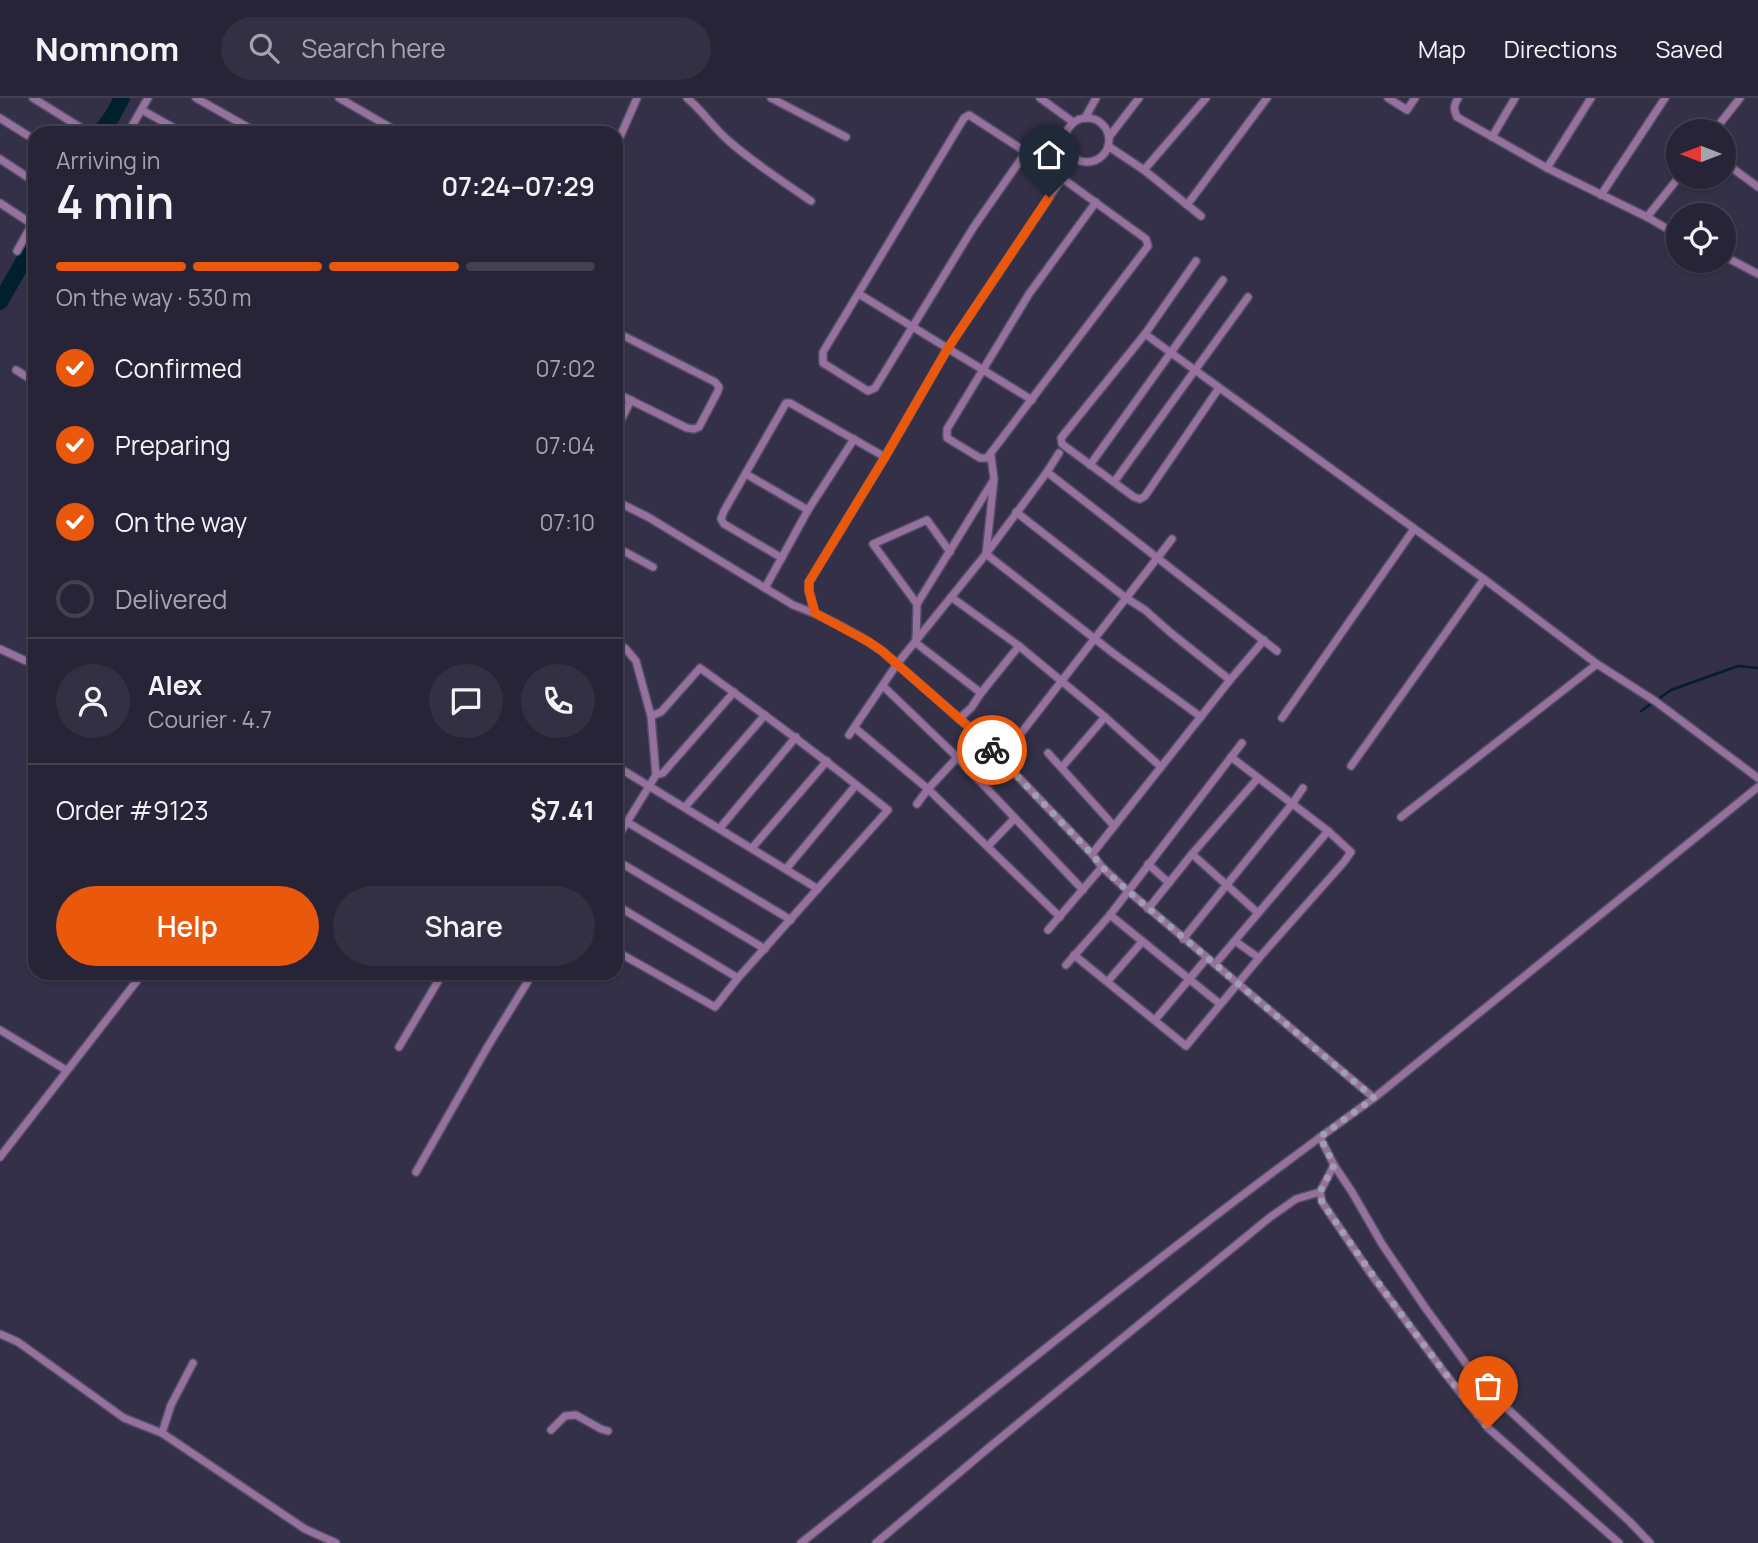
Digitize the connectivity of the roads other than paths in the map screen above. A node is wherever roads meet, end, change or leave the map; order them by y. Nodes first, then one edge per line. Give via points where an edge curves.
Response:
1 (33, 98) edge
2 (148, 98) edge
3 (196, 98) edge
4 (340, 98) edge
5 (637, 98) edge
6 (687, 98) edge
7 (771, 98) edge
8 (1041, 98) edge
9 (1096, 98) edge
10 (1139, 98) edge
11 (1206, 98) edge
12 (1267, 98) edge
13 (1388, 98) edge
14 (1415, 98) edge
15 (1458, 98) edge
16 (1515, 98) edge
17 (1591, 98) edge
18 (1665, 98) edge
19 (1740, 98) edge
20 (142, 110) junction
21 (0, 118) edge
22 (1085, 118) junction
23 (1723, 119) edge
24 (1073, 122) junction
25 (78, 126) edge
26 (132, 126) edge
27 (171, 126) edge
28 (240, 126) edge
29 (388, 126) edge
30 (623, 130) edge
31 (28, 136) edge
32 (1109, 136) junction
33 (846, 137) dead end
34 (1492, 137) junction
35 (1108, 146) junction
36 (1026, 152) junction
37 (0, 159) edge
38 (1075, 159) junction
39 (1547, 168) junction
40 (1144, 170) junction
41 (1736, 171) edge
42 (28, 177) edge
43 (1062, 179) junction
44 (1758, 187) edge
45 (1669, 189) edge
46 (1601, 195) junction
47 (811, 201) dead end
48 (1096, 202) junction
49 (0, 204) edge
50 (1187, 205) junction
51 (1201, 216) dead end
52 (1647, 217) junction
53 (28, 220) edge
54 (1666, 229) edge
55 (28, 233) edge
56 (17, 251) dead end
57 (1196, 261) dead end
58 (1736, 263) edge
59 (1758, 275) edge
60 (1223, 280) dead end
61 (859, 294) junction
62 (1248, 297) dead end
63 (914, 327) junction
64 (1145, 334) junction
65 (623, 336) edge
66 (948, 348) junction
67 (1170, 352) junction
68 (16, 370) dead end
69 (983, 370) junction
70 (1195, 371) junction
71 (28, 378) edge
72 (1219, 388) junction
73 (623, 396) edge
74 (632, 400) junction
75 (1032, 400) junction
76 (623, 417) edge
77 (854, 439) junction
78 (1059, 453) dead end
79 (990, 456) junction
80 (885, 457) junction
81 (1090, 465) junction
82 (1047, 472) junction
83 (746, 474) junction
84 (994, 479) junction
85 (1114, 482) junction
86 (623, 504) edge
87 (808, 510) junction
88 (1016, 512) junction
89 (1414, 529) junction
90 (1172, 538) dead end
91 (623, 551) edge
92 (950, 552) junction
93 (986, 554) junction
94 (782, 558) junction
95 (1157, 558) junction
96 (653, 567) dead end
97 (1484, 579) junction
98 (765, 588) junction
99 (951, 597) junction
100 (1126, 598) junction
101 (917, 604) junction
102 (815, 613) junction
103 (1094, 639) junction
104 (1264, 640) junction
105 (916, 643) junction
106 (1019, 646) junction
107 (623, 647) edge
108 (0, 649) edge
109 (1277, 651) dead end
110 (28, 662) edge
111 (897, 664) junction
112 (1597, 664) junction
113 (1061, 680) junction
114 (1230, 680) junction
115 (883, 685) junction
116 (734, 692) junction
117 (981, 693) junction
118 (765, 715) junction
119 (651, 716) junction
120 (1105, 717) junction
121 (1200, 717) junction
122 (1282, 718) dead end
123 (959, 719) junction
124 (978, 735) junction
125 (796, 737) junction
126 (1242, 743) dead end
127 (1048, 753) dead end
128 (957, 757) junction
129 (1231, 757) junction
130 (1001, 759) junction
131 (827, 761) junction
132 (1351, 766) dead end
133 (1062, 767) junction
134 (1161, 767) junction
135 (623, 770) edge
136 (656, 775) junction
137 (1258, 778) junction
138 (1758, 778) edge
139 (650, 785) junction
140 (856, 785) junction
141 (1758, 787) edge
142 (1303, 788) dead end
143 (928, 789) junction
144 (917, 804) dead end
145 (1292, 804) junction
146 (685, 807) junction
147 (1401, 817) dead end
148 (1015, 818) junction
149 (627, 821) junction
150 (1114, 826) junction
151 (623, 828) edge
152 (720, 828) junction
153 (1328, 831) junction
154 (988, 846) junction
155 (752, 848) junction
156 (1092, 854) junction
157 (1192, 854) junction
158 (623, 864) edge
159 (1148, 864) junction
160 (1102, 867) junction
161 (786, 869) junction
162 (1169, 883) junction
163 (1227, 885) junction
164 (818, 889) junction
165 (1083, 890) junction
166 (1128, 891) junction
167 (623, 909) edge
168 (1148, 909) junction
169 (1258, 913) junction
170 (1110, 915) junction
171 (1060, 917) junction
172 (791, 920) junction
173 (1048, 930) dead end
174 (1183, 939) junction
175 (1235, 941) junction
176 (1142, 942) junction
177 (765, 949) junction
178 (623, 955) edge
179 (1074, 955) junction
180 (1207, 958) junction
181 (1259, 958) junction
182 (1215, 964) junction
183 (1066, 965) dead end
184 (738, 978) junction
185 (1190, 978) junction
186 (137, 980) edge
187 (439, 980) edge
188 (529, 980) edge
189 (1108, 981) junction
190 (1238, 984) junction
191 (1220, 1004) junction
192 (1155, 1020) junction
193 (0, 1030) edge
194 (399, 1046) dead end
195 (66, 1070) junction
196 (1374, 1098) junction
197 (1320, 1137) junction
198 (0, 1157) edge
199 (1334, 1165) junction
200 (416, 1172) dead end
201 (1320, 1192) junction
202 (0, 1334) edge
203 (193, 1363) dead end
204 (551, 1430) dead end
205 (608, 1431) dead end
206 (162, 1433) junction
207 (336, 1543) edge
208 (801, 1543) edge
209 (876, 1543) edge
210 (1619, 1543) edge
211 (1650, 1543) edge

1 - 25 street
2 - 20 street
3 - 28 street
4 - 29 street
5 - 30 street
6 - 47 street via 729,142
7 - 33 street
8 - 24 street
9 - 22 street
10 - 32 street
11 - 40 street
12 - 50 street
13 - 14 street via 1407,110
15 - 34 street via 1454,105 1457,117
16 - 34 street
17 - 39 street
18 - 46 street
19 - 23 street
20 - 26 street
20 - 27 street
21 - 31 street
22 - 24 street
22 - 32 street via 1098,120
24 - 38 street via 1065,141
32 - 35 street
34 - 39 street
35 - 38 street via 1094,161
35 - 40 street
36 - 43 street
36 - 61 street via 969,114 964,118
36 - 63 street via 973,228
37 - 42 street
38 - 43 street
39 - 46 street
40 - 50 street
41 - 44 street
43 - 48 street
43 - 66 street
45 - 52 street
46 - 52 street
48 - 69 street via 1029,295
48 - 75 street via 1146,239 1148,246
49 - 53 street
50 - 51 street
52 - 54 street
55 - 56 street
57 - 64 street
58 - 59 street
60 - 67 street
61 - 63 street
61 - 63 street via 822,360 868,391 875,388
62 - 70 street
63 - 66 street
64 - 67 street
64 - 81 street via 1061,438 1062,444
65 - 74 street via 719,387 694,429
66 - 69 street
66 - 80 street
67 - 70 street
67 - 81 street
68 - 71 street
69 - 75 street
69 - 79 street via 946,432 947,438 980,458
70 - 72 street
70 - 85 street
72 - 85 street via 1145,496 1135,497
72 - 89 street
73 - 74 street
74 - 76 street
75 - 79 street
77 - 80 street
77 - 83 street via 786,403
77 - 87 street
78 - 82 street
79 - 84 street
80 - 102 street via 809,582
81 - 85 street
82 - 88 street
82 - 95 street
83 - 87 street
83 - 94 street via 724,511 723,524
84 - 92 street
84 - 93 street
86 - 98 street
87 - 94 street
88 - 93 street
88 - 100 street
89 - 97 street
89 - 122 street
90 - 95 street
91 - 96 street
92 - 101 street
92 - 101 street via 927,520 873,544
93 - 99 street
93 - 103 street
94 - 98 street
95 - 100 street
95 - 104 street
97 - 112 street
97 - 132 street
98 - 102 street
99 - 105 street
99 - 106 street
100 - 103 street
100 - 114 street
101 - 105 street
102 - 111 street via 869,642
103 - 113 street
103 - 121 street
104 - 109 street
104 - 114 street
105 - 111 street
105 - 117 street
106 - 113 street
106 - 117 street
107 - 119 street via 636,661
108 - 110 street
111 - 115 street
111 - 123 street
112 - 138 street
112 - 147 street
113 - 120 street
113 - 130 street
114 - 121 street
115 - 128 street
115 - 143 street via 852,731
116 - 118 street
116 - 119 street via 700,668 661,712
116 - 136 street via 663,773
117 - 123 street
118 - 125 street
118 - 146 street
119 - 136 street
120 - 133 street
120 - 134 street
121 - 134 street
123 - 124 street
124 - 128 street
124 - 130 street
125 - 131 street
125 - 152 street
126 - 129 street
127 - 133 street
128 - 143 street
128 - 148 street
129 - 137 street
129 - 159 street
130 - 156 street
131 - 140 street
131 - 155 street
133 - 150 street
134 - 150 street
135 - 139 street
136 - 139 street
137 - 145 street
137 - 157 street
139 - 146 street
139 - 149 street
140 - 161 street
140 - 164 street via 888,810
141 - 196 street
142 - 145 street
143 - 144 street
143 - 154 street
145 - 153 street
145 - 163 street
146 - 152 street
148 - 154 street
148 - 165 street
149 - 151 street
149 - 172 street
150 - 156 street
152 - 155 street
153 - 169 street
153 - 181 street via 1351,852
154 - 171 street
155 - 161 street
156 - 160 street
157 - 162 street
157 - 163 street
158 - 177 street
159 - 162 street
159 - 166 street
160 - 165 street
160 - 166 street
161 - 164 street
162 - 168 street
163 - 169 street
163 - 174 street
164 - 172 street
165 - 171 street
166 - 168 street
166 - 170 street
167 - 184 street
168 - 174 street
169 - 175 street
170 - 176 street
170 - 179 street
171 - 173 street
172 - 177 street
174 - 180 street
175 - 181 street
175 - 182 street
176 - 185 street
176 - 189 street
177 - 184 street
178 - 184 street via 715,1007
179 - 183 street
179 - 189 street
180 - 182 street
180 - 185 street
181 - 190 street
182 - 190 street
185 - 191 street
185 - 192 street
186 - 195 street
187 - 194 street
188 - 200 street
189 - 192 street
190 - 191 street
190 - 196 street
191 - 192 street via 1185,1046
193 - 195 street
195 - 198 street
196 - 197 street
197 - 199 street
197 - 208 street
199 - 201 street
199 - 211 street via 1467,1365
201 - 209 street via 1296,1199 1269,1218
201 - 210 street via 1322,1202 1371,1274 1488,1428
202 - 206 street via 124,1418
203 - 206 street
204 - 205 street via 565,1416 576,1415
206 - 207 street via 305,1529

